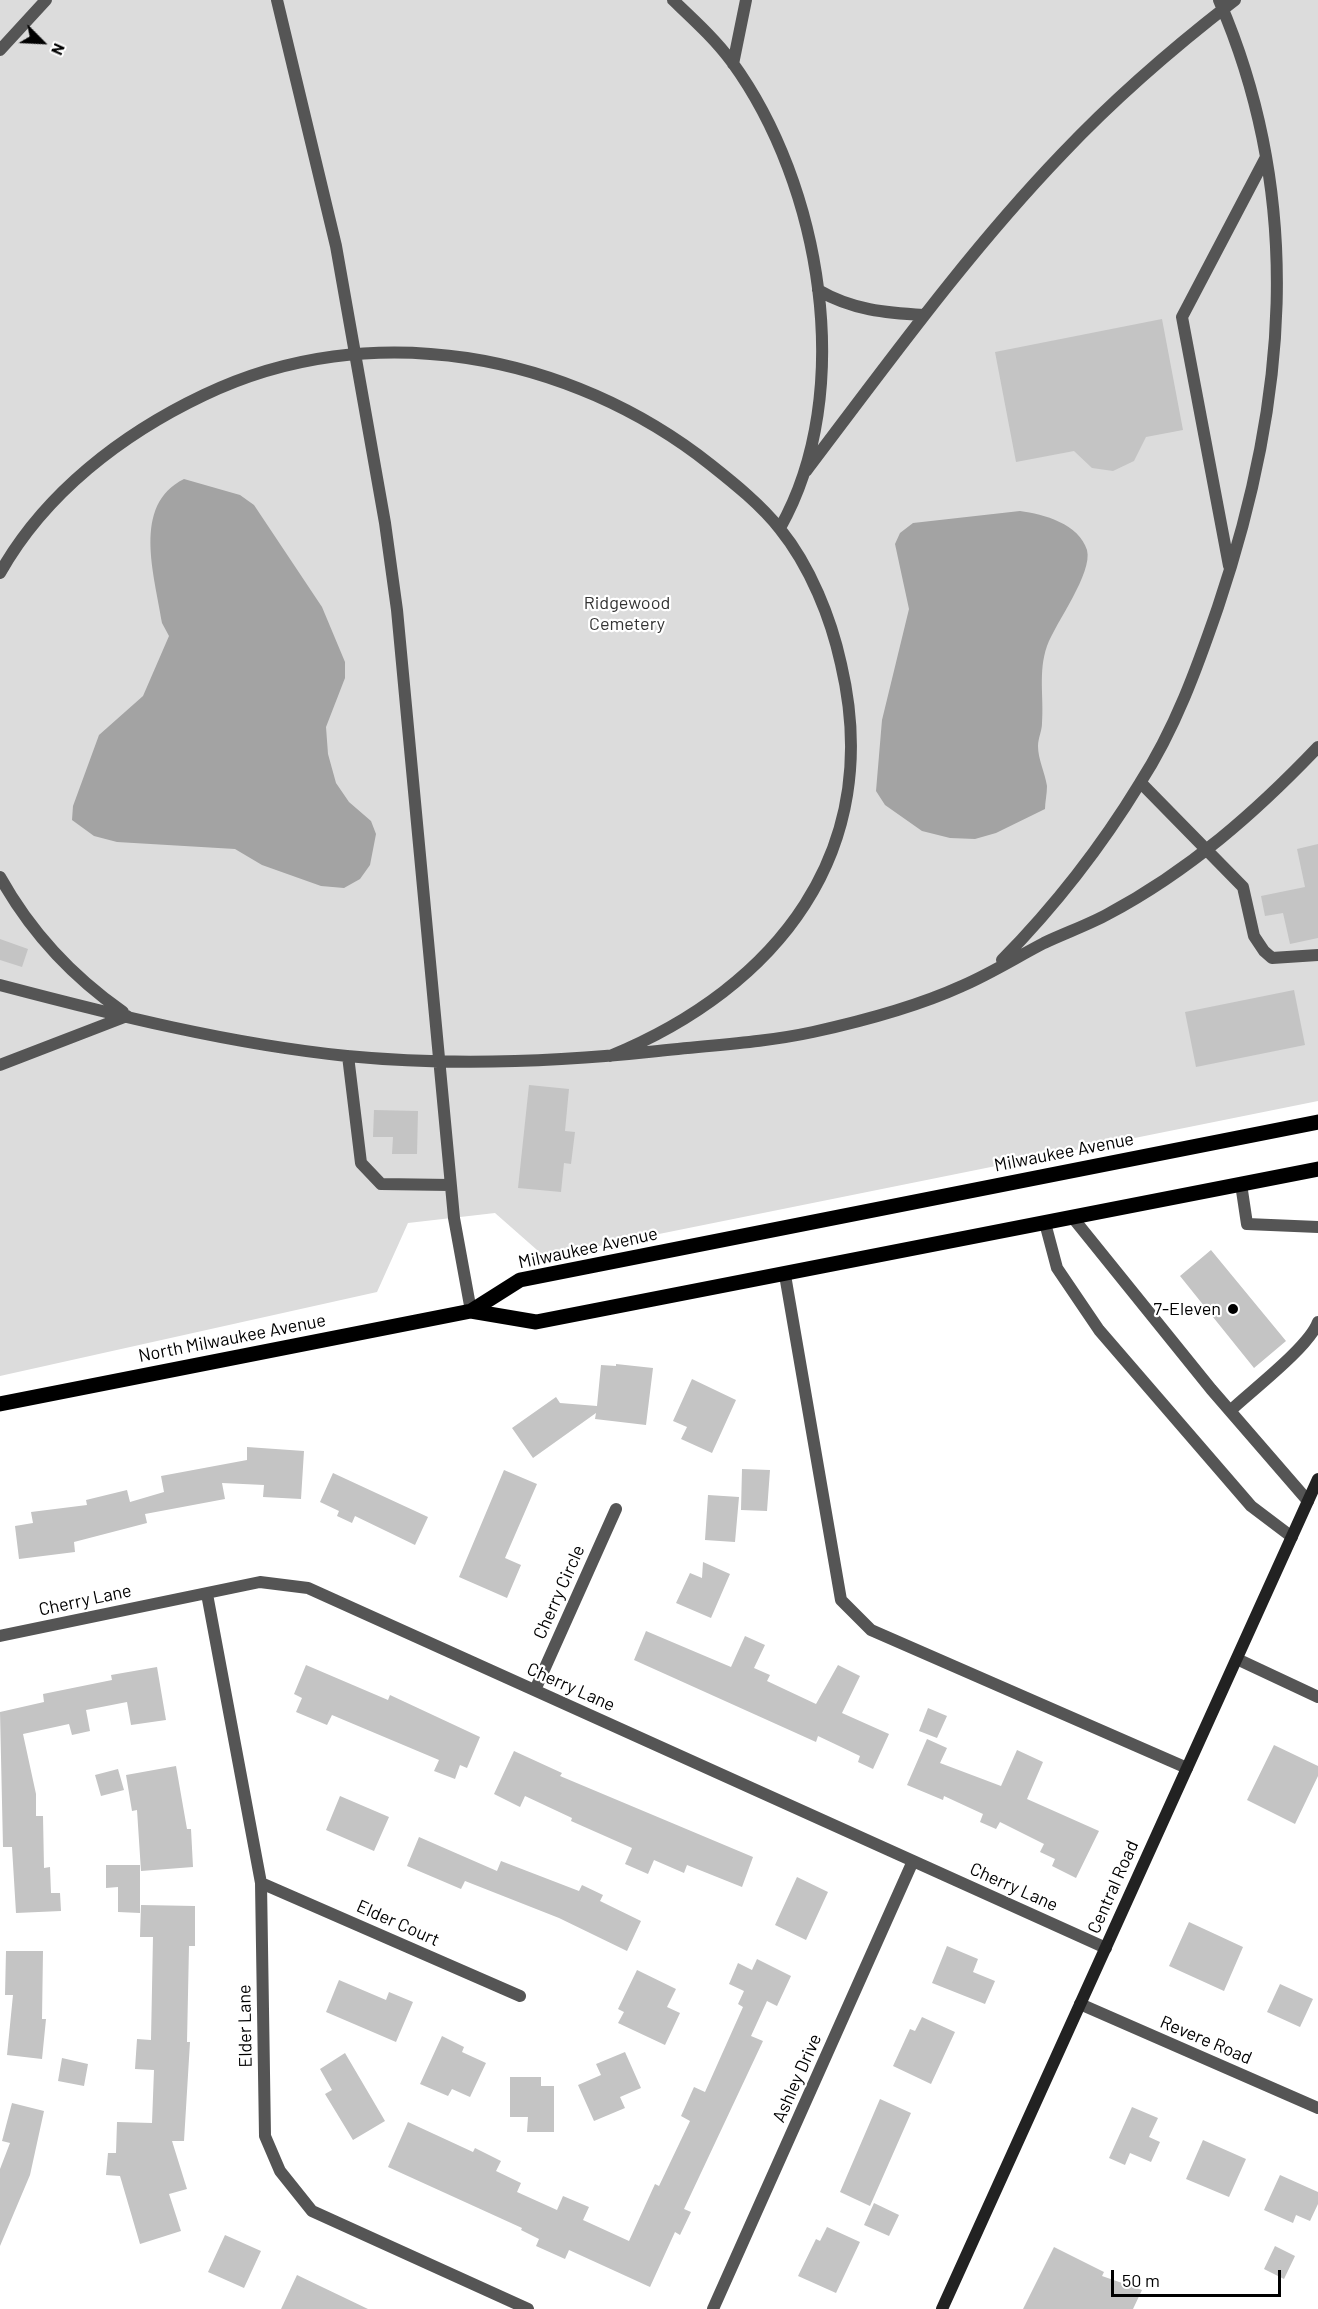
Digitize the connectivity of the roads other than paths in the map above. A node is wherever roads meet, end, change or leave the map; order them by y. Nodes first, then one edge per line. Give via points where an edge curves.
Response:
1 (46, 0) edge
2 (277, 0) edge
3 (673, 0) edge
4 (746, 0) edge
5 (1235, 0) edge
6 (1221, 5) edge
7 (0, 50) edge
8 (733, 63) junction
9 (1266, 157) junction
10 (818, 290) junction
11 (924, 315) junction
12 (356, 353) junction
13 (806, 471) junction
14 (780, 528) junction
15 (1230, 568) junction
16 (0, 573) edge
17 (1318, 747) edge
18 (1141, 783) junction
19 (1209, 850) junction
20 (0, 877) edge
21 (1318, 955) edge
22 (994, 968) junction
23 (0, 985) edge
24 (128, 1015) junction
25 (348, 1056) junction
26 (610, 1056) junction
27 (438, 1061) junction
28 (0, 1065) edge
29 (1318, 1122) edge
30 (1318, 1169) edge
31 (1241, 1184) junction
32 (450, 1185) junction
33 (1073, 1218) junction
34 (1045, 1223) junction
35 (1318, 1227) edge
36 (785, 1275) junction
37 (471, 1311) junction
38 (1318, 1322) edge
39 (0, 1404) edge
40 (1230, 1411) junction
41 (1318, 1479) edge
42 (1308, 1502) junction
43 (615, 1509) dead end
44 (1292, 1537) junction
45 (207, 1594) junction
46 (0, 1636) edge
47 (1237, 1659) junction
48 (535, 1690) junction
49 (1318, 1696) edge
50 (1187, 1768) junction
51 (913, 1861) junction
52 (261, 1883) junction
53 (1106, 1948) junction
54 (520, 1996) dead end
55 (1080, 2004) junction
56 (1318, 2108) edge
57 (528, 2309) edge
58 (713, 2309) edge
59 (942, 2309) edge

1 - 7 street
2 - 12 street via 321,176
3 - 8 street via 710,34
4 - 8 street
5 - 6 street
6 - 9 street via 1256,107
6 - 11 street via 1062,154
8 - 10 street via 776,136 793,178
9 - 15 street via 1276,221 1273,378 1253,489
9 - 15 street via 1182,317
10 - 11 street via 859,309
10 - 13 street via 821,368
11 - 13 street
12 - 14 street via 446,353 565,381 669,433 727,477
12 - 16 street via 266,371 229,383 157,419 61,494
12 - 27 street via 397,610
13 - 14 street
14 - 26 street via 807,574 834,634 849,697 850,760 837,833 810,897 752,969 695,1014 655,1038
15 - 18 street via 1182,705
17 - 19 street
18 - 19 street
18 - 22 street via 1060,897
19 - 21 street via 1243,887 1254,936 1263,951 1272,958
19 - 22 street via 1108,914
20 - 24 street via 64,964
22 - 26 street via 963,986 812,1032 762,1041
23 - 24 street
24 - 25 street via 252,1044
24 - 28 street
25 - 27 street
25 - 32 street via 361,1163 381,1184
26 - 27 street
27 - 32 street
29 - 37 main road, Milwaukee Avenue via 520,1280
30 - 31 main road
31 - 33 main road
31 - 35 street via 1247,1224
32 - 37 street
33 - 34 main road
33 - 40 street
34 - 36 main road
34 - 44 street via 1057,1268 1099,1330 1251,1506
36 - 37 main road via 536,1322
36 - 50 street via 842,1600 871,1629
37 - 39 main road, North Milwaukee Avenue
38 - 40 street via 1297,1350
40 - 42 street
41 - 42 main road, Central Road
42 - 44 main road, Central Road
43 - 48 street, Cherry Circle
44 - 47 main road, Central Road
45 - 46 street, Cherry Lane
45 - 48 street, Cherry Lane via 260,1581 308,1588
45 - 52 street, Elder Lane
47 - 49 street
47 - 50 main road, Central Road
48 - 51 street, Cherry Lane
50 - 53 main road, Central Road
51 - 53 street, Cherry Lane
51 - 58 street, Ashley Drive
52 - 54 street, Elder Court
52 - 57 street, Elder Lane via 265,2136 280,2171 312,2211
53 - 55 main road, Central Road
55 - 56 street, Revere Road
55 - 59 main road, Central Road

